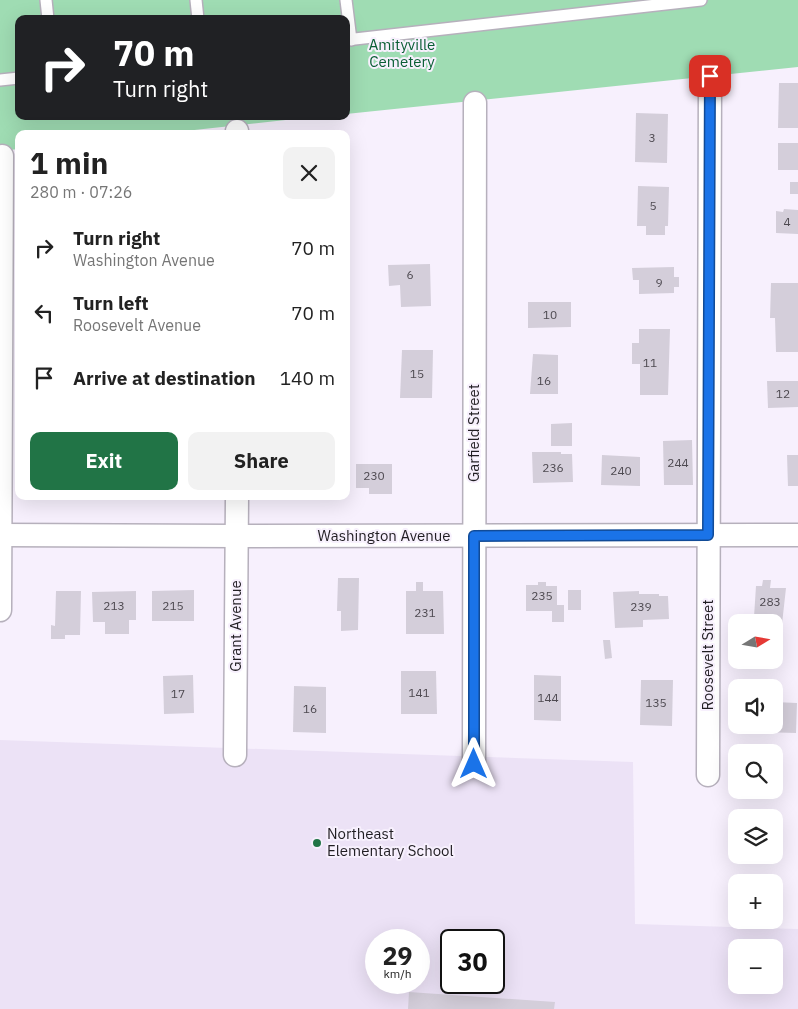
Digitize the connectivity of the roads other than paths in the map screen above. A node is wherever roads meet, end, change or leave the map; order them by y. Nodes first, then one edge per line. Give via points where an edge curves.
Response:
1 (46, 0) edge
2 (196, 0) edge
3 (346, 0) edge
4 (701, 0) edge
5 (48, 15) edge
6 (198, 15) edge
7 (347, 15) edge
8 (350, 40) edge
9 (710, 76) dead end
10 (15, 78) edge
11 (0, 80) edge
12 (475, 103) dead end
13 (2, 156) dead end
14 (237, 500) edge
15 (0, 535) edge
16 (708, 535) junction
17 (798, 535) edge
18 (237, 536) junction
19 (474, 536) junction
20 (0, 610) edge
21 (235, 755) dead end
22 (474, 764) dead end
23 (708, 775) dead end

1 - 5 lane
2 - 6 lane
3 - 7 lane
4 - 8 lane
9 - 16 street, Roosevelt Street
10 - 11 lane
12 - 19 street, Garfield Street
13 - 15 street
14 - 18 street, Grant Avenue
15 - 18 street, Washington Avenue
15 - 20 street
16 - 17 street, Washington Avenue
16 - 19 street, Washington Avenue
16 - 23 street, Roosevelt Street
18 - 19 street, Washington Avenue
18 - 21 street, Grant Avenue
19 - 22 street, Garfield Street

